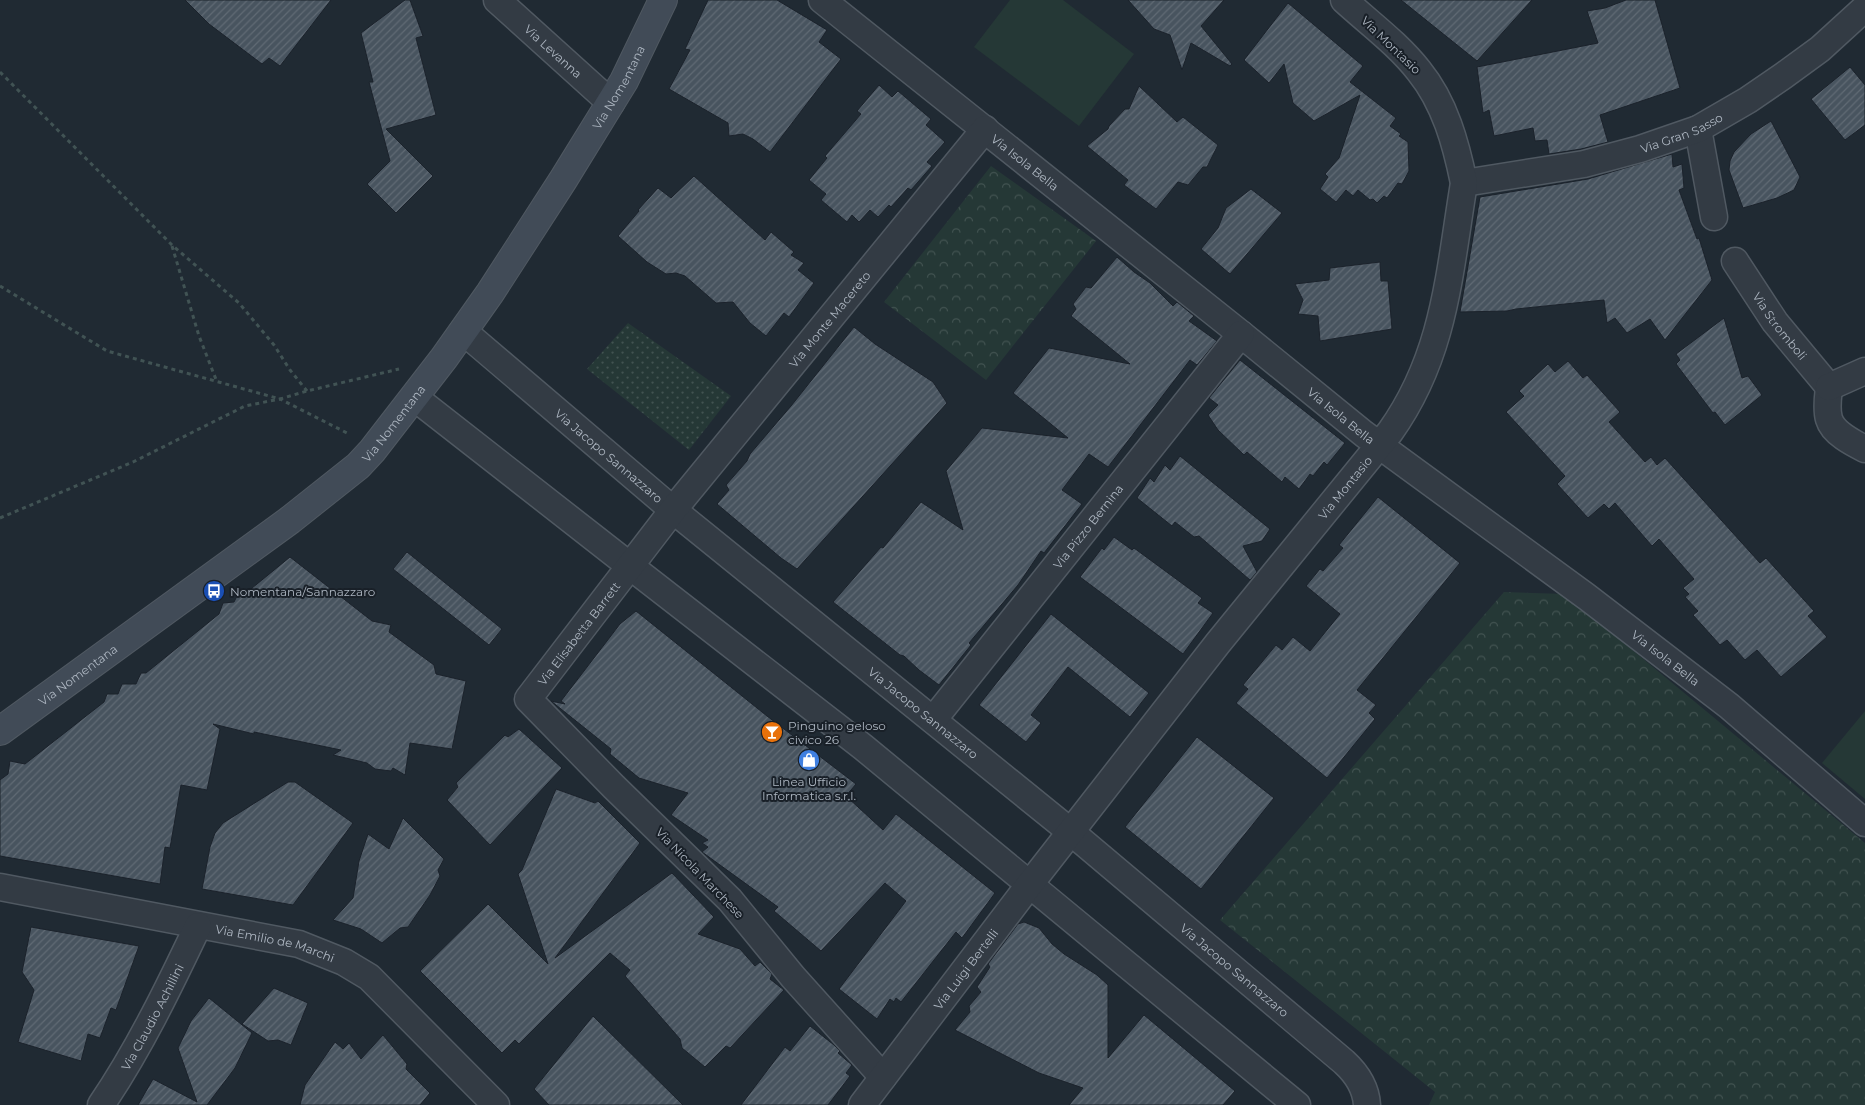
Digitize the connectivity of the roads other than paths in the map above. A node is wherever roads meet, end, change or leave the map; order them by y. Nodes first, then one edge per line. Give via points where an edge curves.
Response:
1 (496, 0) edge
2 (663, 0) edge
3 (822, 0) edge
4 (1344, 0) edge
5 (1865, 8) edge
6 (611, 104) junction
7 (985, 129) junction
8 (1698, 129) junction
9 (1464, 183) junction
10 (1714, 218) dead end
11 (1735, 261) dead end
12 (463, 331) junction
13 (1241, 334) junction
14 (1865, 371) edge
15 (1829, 387) junction
16 (414, 397) junction
17 (1379, 445) junction
18 (1865, 449) edge
19 (674, 510) junction
20 (630, 566) junction
21 (528, 699) joint
22 (933, 720) junction
23 (0, 731) edge
24 (1865, 823) edge
25 (1071, 832) junction
26 (1030, 884) junction
27 (0, 886) edge
28 (198, 926) junction
29 (875, 1095) edge
30 (484, 1101) edge
31 (101, 1105) edge
32 (1297, 1105) edge
33 (1367, 1105) edge

1 - 6 street, Via Levanna
2 - 6 main road, Via Nomentana
3 - 7 street, Via Isola Bella
4 - 9 street, Via Montasio via 1403,53 1432,89 1451,131
5 - 8 street, Via Gran Sasso via 1783,76
6 - 12 main road, Via Nomentana
7 - 13 street, Via Isola Bella
7 - 19 street, Via Monte Macereto
8 - 9 street, Via Gran Sasso via 1584,164
8 - 10 street
9 - 17 street, Via Montasio via 1437,336 1414,394
11 - 15 street, Via Stromboli via 1775,322
12 - 16 main road, Via Nomentana
12 - 19 street, Via Jacopo Sannazzaro
13 - 17 street, Via Isola Bella
13 - 22 street, Via Pizzo Bernina
14 - 15 street
15 - 18 street via 1829,420 1850,441
16 - 20 street
16 - 23 main road, Via Nomentana via 358,466 290,520
17 - 24 street, Via Isola Bella via 1729,706
17 - 25 street, Via Montasio via 1218,643
19 - 20 street, Via Monte Macereto
19 - 22 street, Via Jacopo Sannazzaro
20 - 21 street, Via Elisabetta Barrett
20 - 26 street via 863,747
21 - 29 street, Via Nicola Marchese via 730,900 793,977
22 - 25 street, Via Jacopo Sannazzaro
25 - 26 street, Via Luigi Bertelli
25 - 33 street, Via Jacopo Sannazzaro via 1344,1062 1357,1076
26 - 29 street, Via Luigi Bertelli
26 - 32 street
27 - 28 street, Via Emilio de Marchi
28 - 30 street, Via Emilio de Marchi via 299,944 344,962 369,977
28 - 31 street, Via Claudio Achillini via 140,1042

